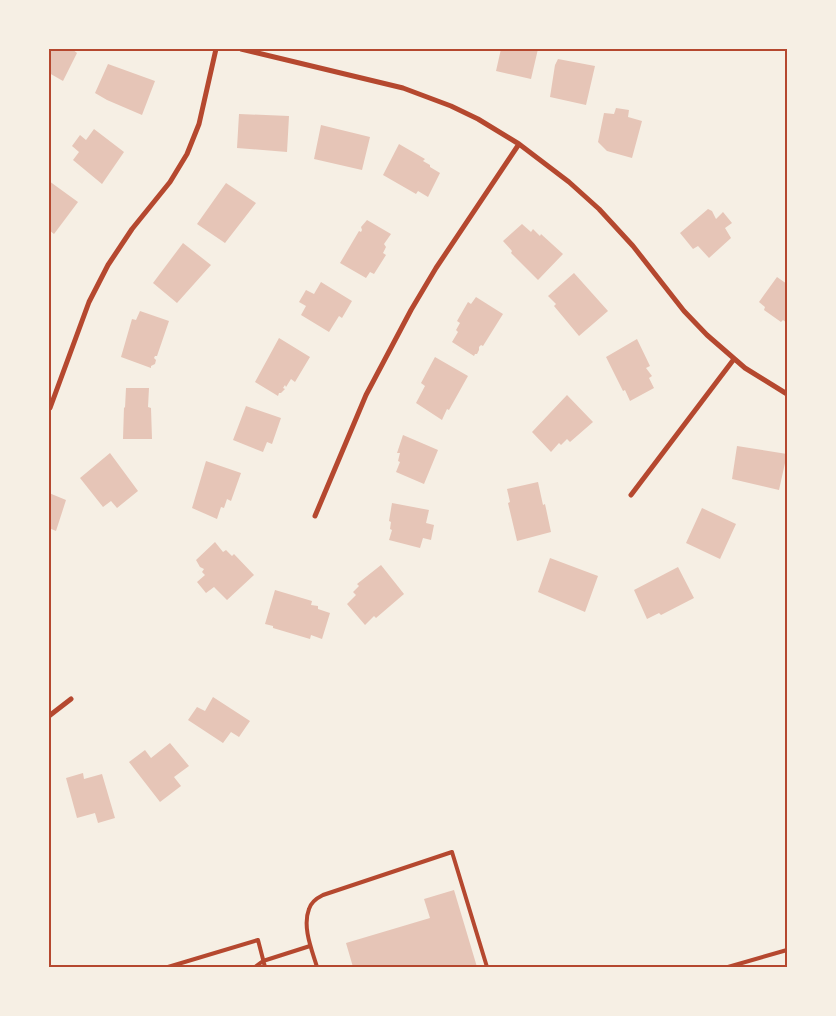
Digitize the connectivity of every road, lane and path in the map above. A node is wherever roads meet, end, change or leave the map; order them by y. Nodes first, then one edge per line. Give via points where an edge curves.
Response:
1 (216, 49) edge
2 (241, 49) edge
3 (519, 144) junction
4 (734, 359) junction
5 (787, 394) edge
6 (50, 408) edge
7 (630, 495) dead end
8 (315, 516) dead end
9 (71, 699) dead end
10 (49, 716) edge
11 (310, 946) junction
12 (787, 950) edge
13 (264, 961) junction
14 (168, 967) edge
15 (255, 967) edge
16 (265, 967) edge
17 (317, 967) edge
18 (487, 967) edge
19 (728, 967) edge

1 - 6 street via 199,124 187,154 170,182 108,264 88,302
2 - 3 street via 403,88 452,106
3 - 4 street via 599,209 684,311
3 - 8 street via 411,310 366,395
4 - 5 street
4 - 7 street
9 - 10 street
11 - 13 lane
11 - 17 lane
11 - 18 lane via 309,908 323,894 452,852
12 - 19 lane
13 - 14 lane via 258,940
13 - 15 lane
13 - 16 lane

